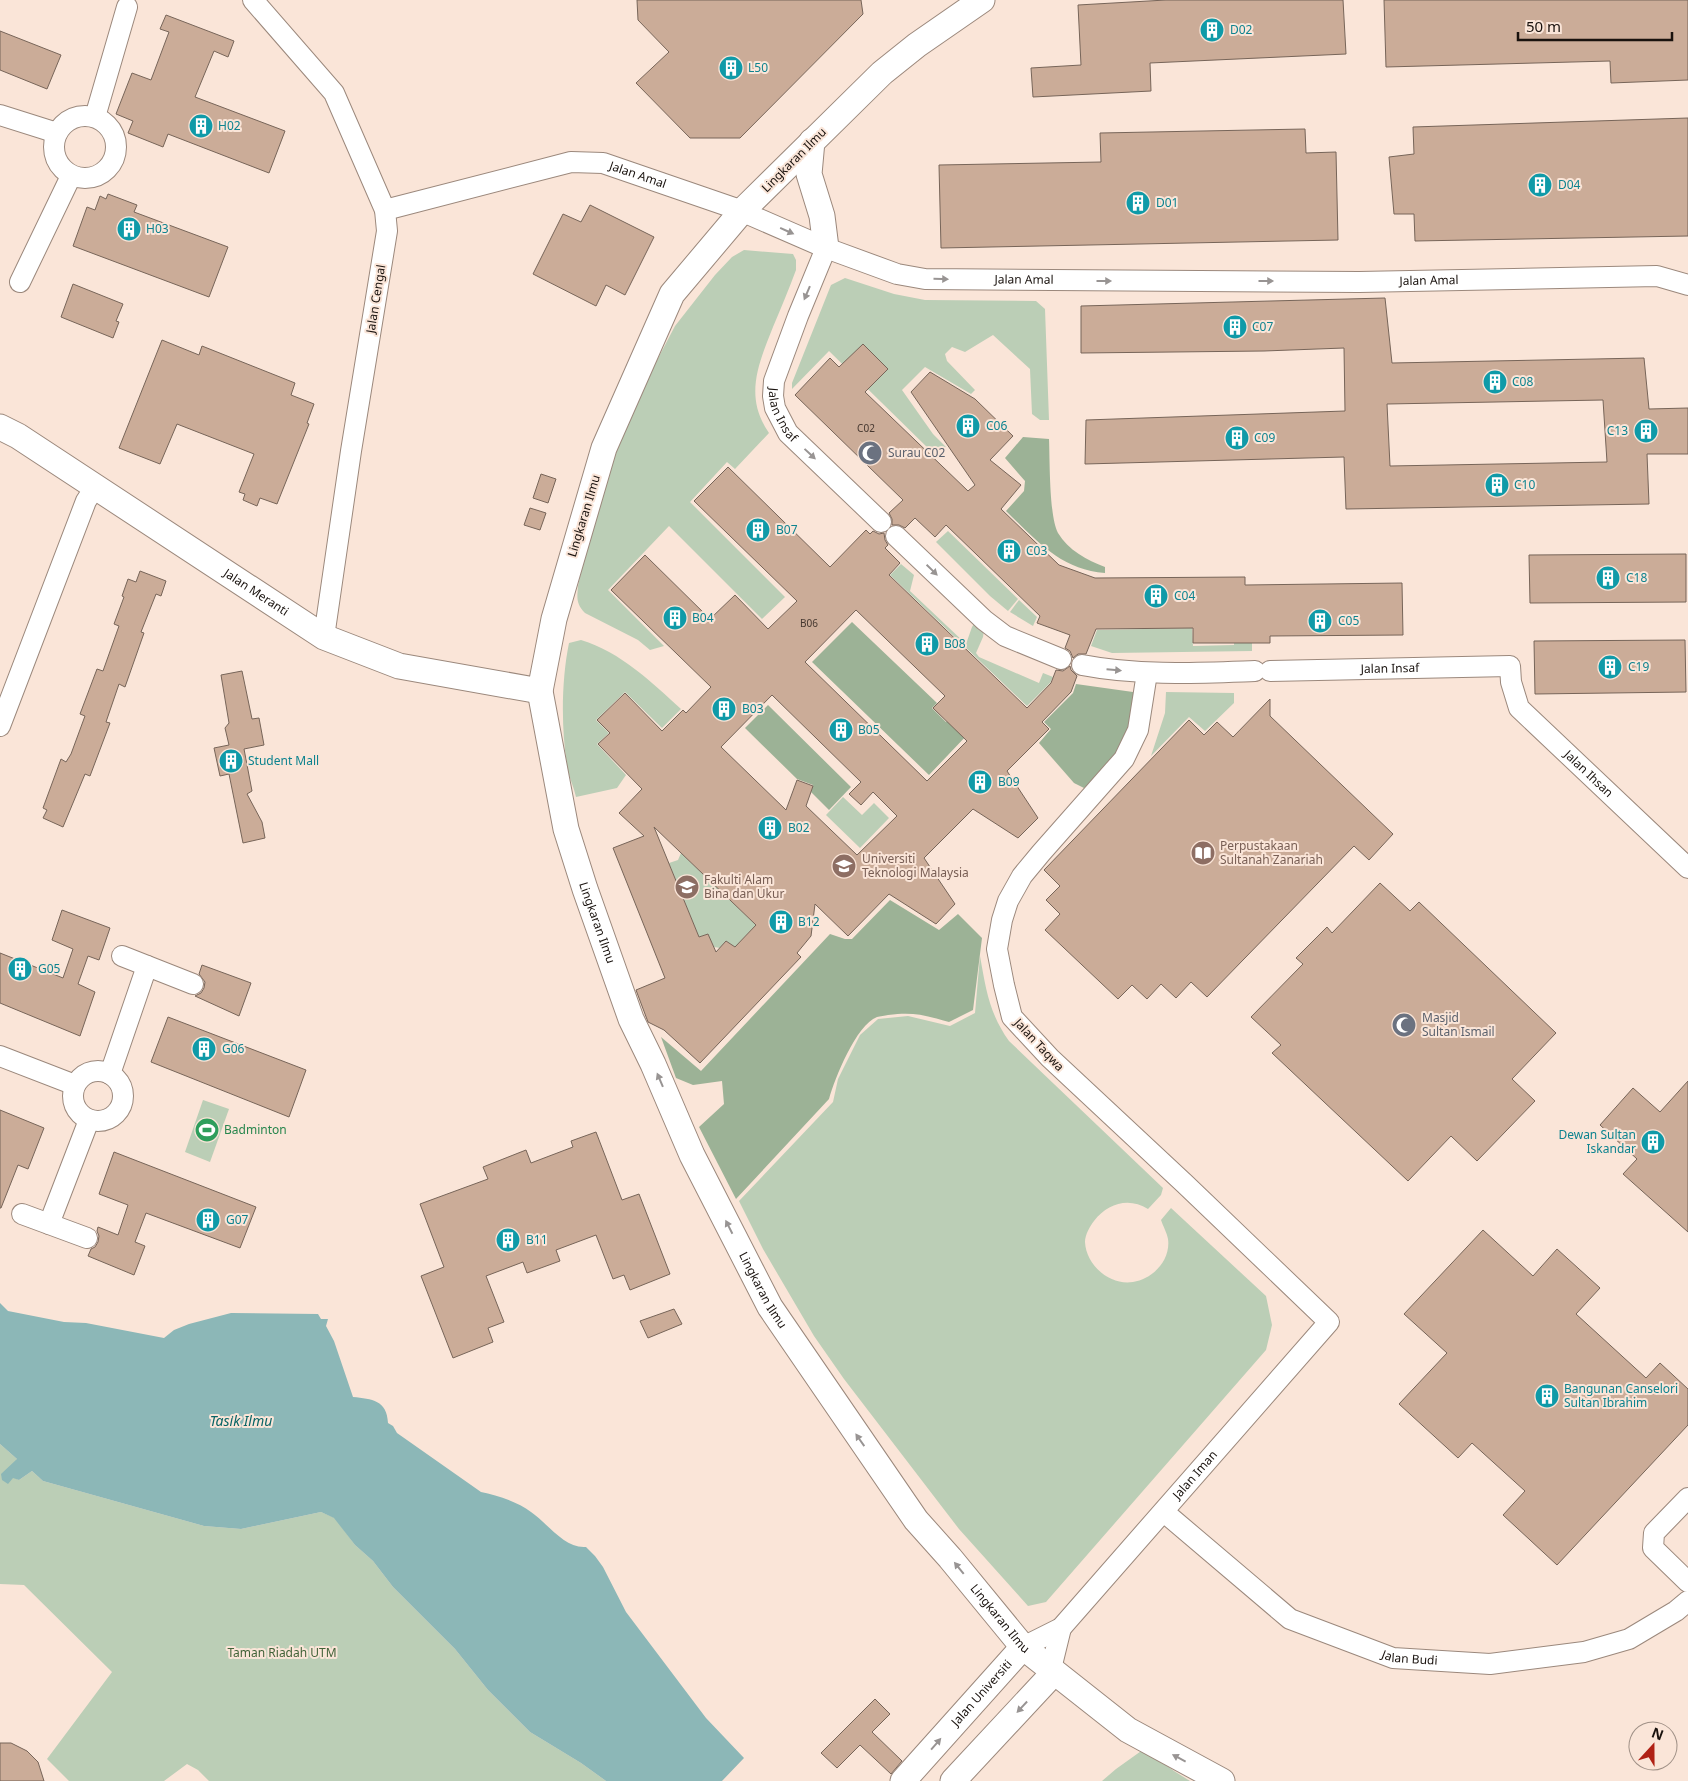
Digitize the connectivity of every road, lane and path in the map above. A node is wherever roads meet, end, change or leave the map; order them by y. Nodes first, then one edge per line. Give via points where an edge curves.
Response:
1 (253, 0) edge
2 (982, 0) edge
3 (126, 7) dead end
4 (0, 115) edge
5 (95, 117) junction
6 (57, 133) junction
7 (812, 141) junction
8 (71, 176) junction
9 (386, 210) junction
10 (742, 211) junction
11 (826, 248) junction
12 (20, 282) dead end
13 (1688, 285) edge
14 (0, 427) edge
15 (96, 486) junction
16 (881, 522) dead end
17 (896, 536) dead end
18 (324, 637) junction
19 (1060, 659) dead end
20 (1082, 665) dead end
21 (1510, 666) joint
22 (1147, 673) junction
23 (540, 691) junction
24 (0, 726) edge
25 (1688, 868) edge
26 (122, 956) dead end
27 (147, 966) junction
28 (193, 984) dead end
29 (0, 1056) edge
30 (110, 1074) junction
31 (75, 1085) junction
32 (89, 1120) junction
33 (22, 1214) dead end
34 (48, 1224) junction
35 (87, 1238) dead end
36 (1328, 1322) joint
37 (1688, 1498) edge
38 (1164, 1512) junction
39 (1688, 1582) edge
40 (1688, 1601) edge
41 (1061, 1628) junction
42 (1023, 1647) junction
43 (1051, 1668) junction
44 (903, 1781) edge
45 (953, 1781) edge
46 (1222, 1781) edge

1 - 9 street, Jalan Cengal via 334,93
2 - 7 street, Lingkaran Ilmu via 882,73
3 - 5 street
4 - 6 street
5 - 6 street via 77,117 62,125
5 - 8 street via 107,126 115,139 114,159 101,175 81,179
6 - 8 street via 53,142 57,162
7 - 10 street, Lingkaran Ilmu
7 - 11 street via 809,174 822,216
8 - 12 street
9 - 10 street, Jalan Amal via 571,162 603,163
9 - 18 street, Jalan Cengal via 387,231
10 -> 11 street, Jalan Amal
10 - 23 street, Lingkaran Ilmu via 672,294 604,448 554,619
11 -> 13 street, Jalan Amal via 898,274 925,279 1359,282 1658,276
11 -> 16 street, Jalan Insaf via 774,381 774,408 788,434
14 - 15 street, Jalan Meranti
15 - 18 street, Jalan Meranti
15 - 24 street via 86,501
17 -> 19 street via 1005,636
18 - 23 street, Jalan Meranti via 399,666
20 -> 22 street, Jalan Insaf
21 - 22 street, Jalan Insaf
21 - 25 street, Jalan Ihsan via 1519,708
22 - 36 street, Jalan Taqwa via 1138,730 1124,759 1041,852 1008,901 998,949 1012,1017 1050,1058
42 -> 23 street, Lingkaran Ilmu via 916,1520 770,1307 692,1155 632,1019 582,880 566,829
26 - 27 street
27 - 28 street
27 - 30 street
29 - 31 street
30 - 31 street via 94,1071
30 - 32 street via 120,1085 121,1107 103,1121
31 - 32 street via 73,1101 81,1115
32 - 34 street
33 - 34 street
34 - 35 street
36 - 38 street, Jalan Iman
37 - 39 street via 1654,1533 1652,1548
38 - 40 street, Jalan Budi via 1290,1619 1394,1658 1490,1664 1584,1652 1629,1639
38 - 41 street, Jalan Iman
41 - 42 street, Jalan Universiti
41 - 43 street
42 - 43 street, Lingkaran Ilmu
44 -> 42 street, Jalan Universiti
43 -> 45 street via 1048,1679
46 -> 43 street, Lingkaran Ilmu via 1128,1730

